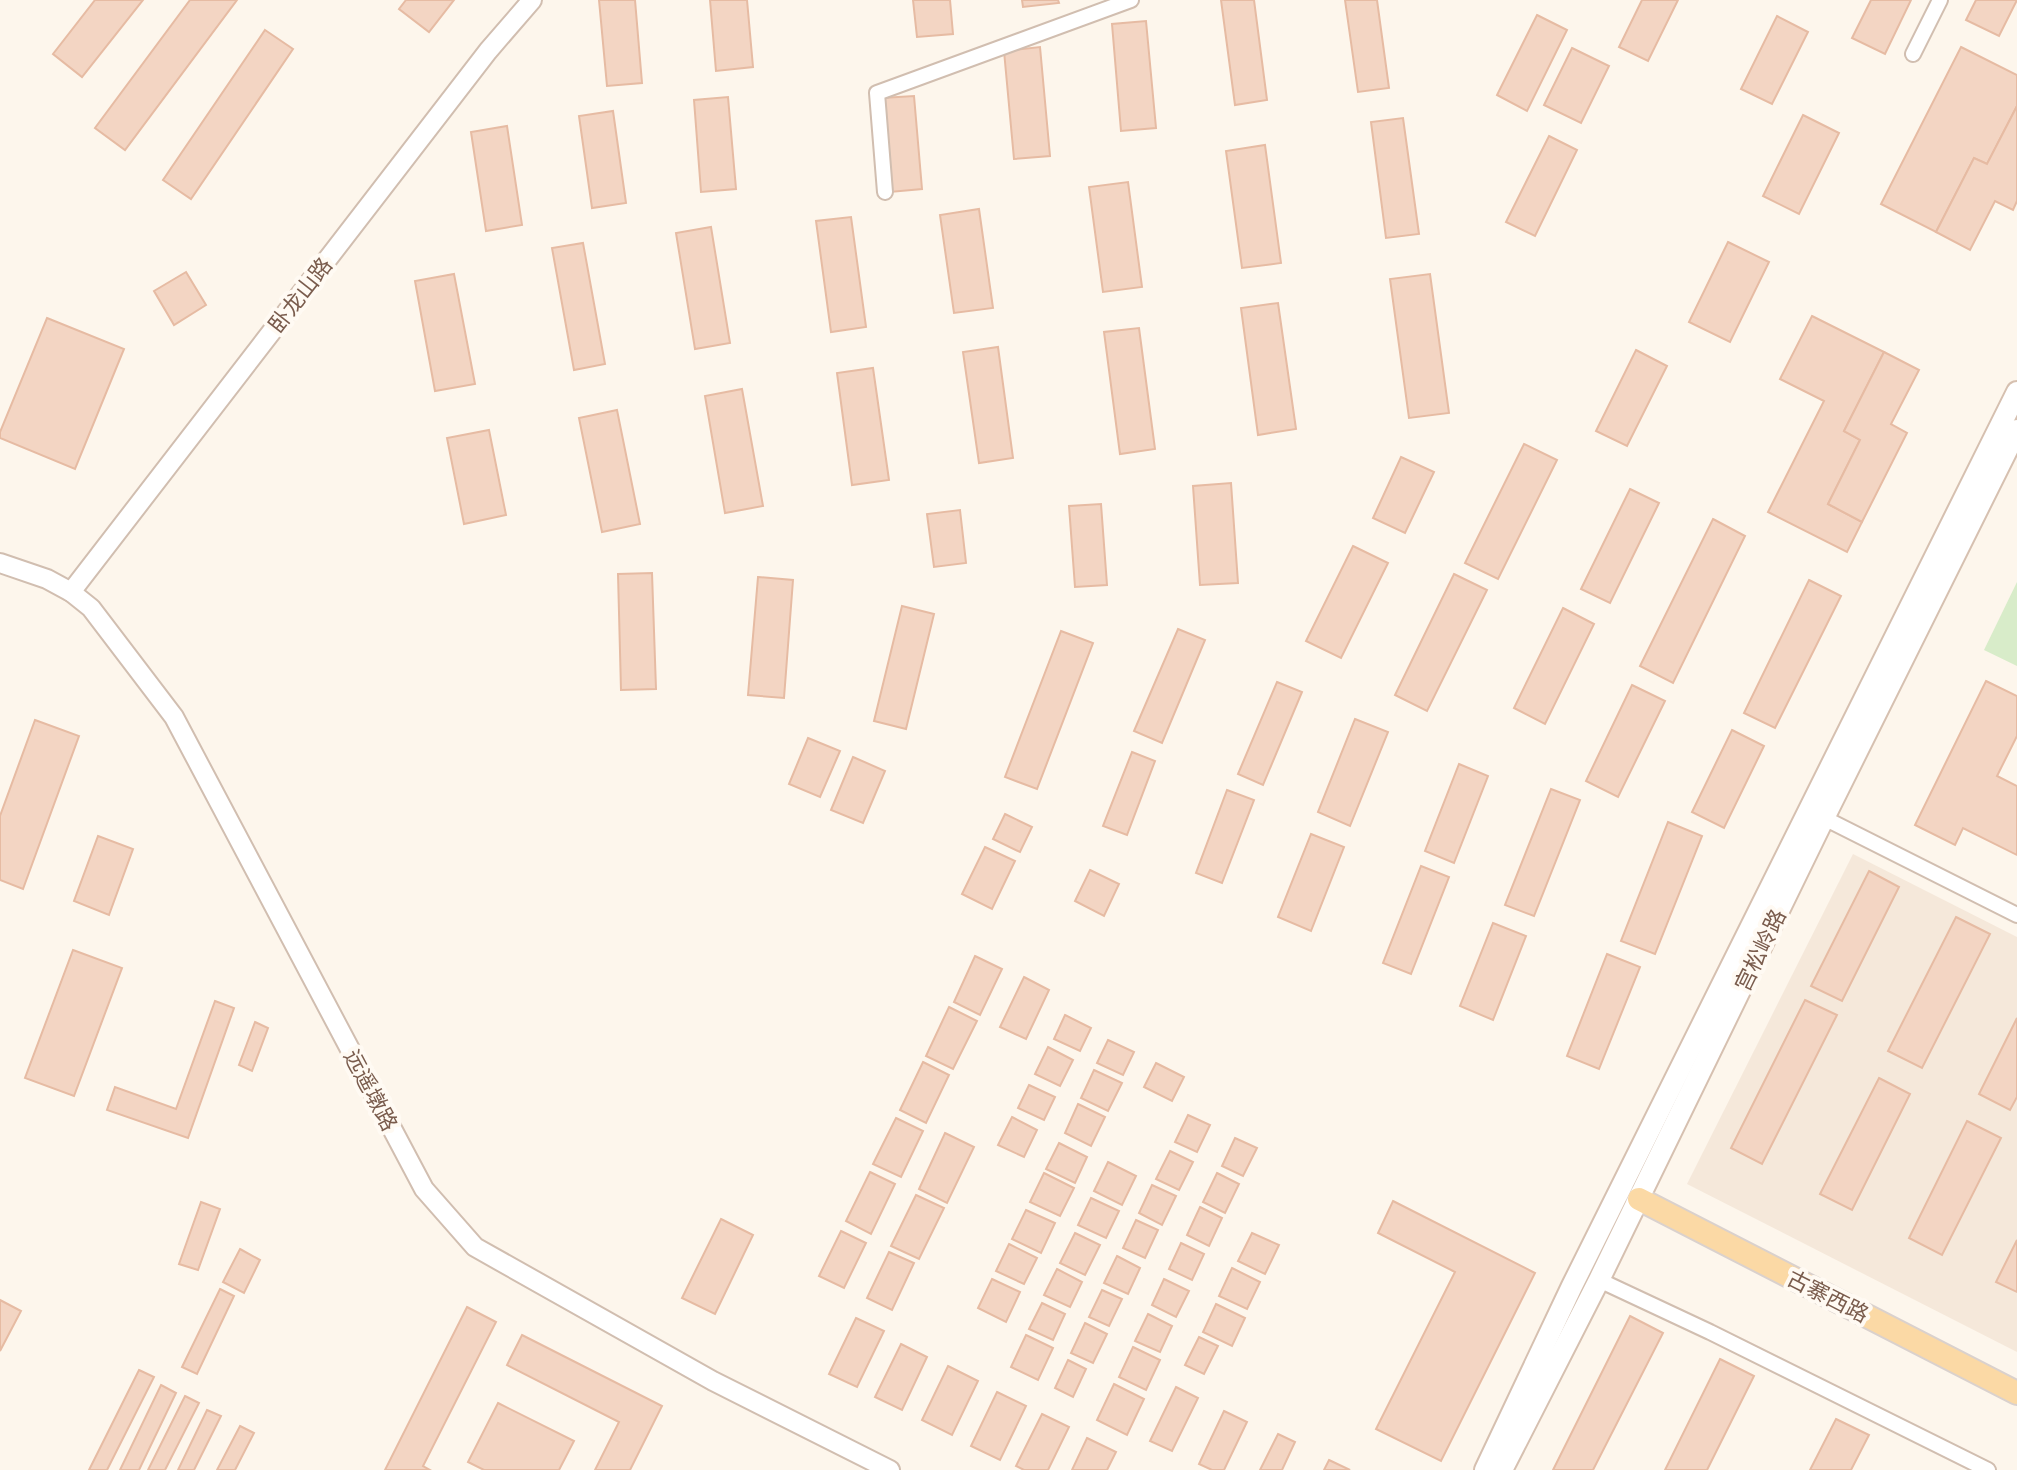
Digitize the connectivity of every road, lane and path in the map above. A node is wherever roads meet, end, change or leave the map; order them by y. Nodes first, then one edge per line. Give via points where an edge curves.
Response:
1 (532, 0) edge
2 (1131, 0) edge
3 (1940, 0) edge
4 (1913, 54) dead end
5 (885, 192) dead end
6 (2017, 392) edge
7 (2017, 430) edge
8 (0, 563) edge
9 (71, 592) junction
10 (1824, 818) junction
11 (2017, 915) edge
12 (1639, 1199) junction
13 (1599, 1280) junction
14 (2017, 1393) edge
15 (890, 1470) edge
16 (1485, 1470) edge
17 (1502, 1470) edge
18 (1988, 1470) edge

1 - 9 street, 卧龙山路
2 - 5 street via 877,93
3 - 4 street
6 - 16 main road
7 - 10 main road, 宫松岭路
8 - 9 street, 远遥墩路
9 - 15 street, 远遥墩路 via 91,608 174,717 424,1189 475,1247 713,1381
10 - 11 street
10 - 12 main road, 宫松岭路
12 - 13 main road, 宫松岭路
12 - 14 main road, 古寨西路
13 - 17 main road, 宫松岭路
13 - 18 street

